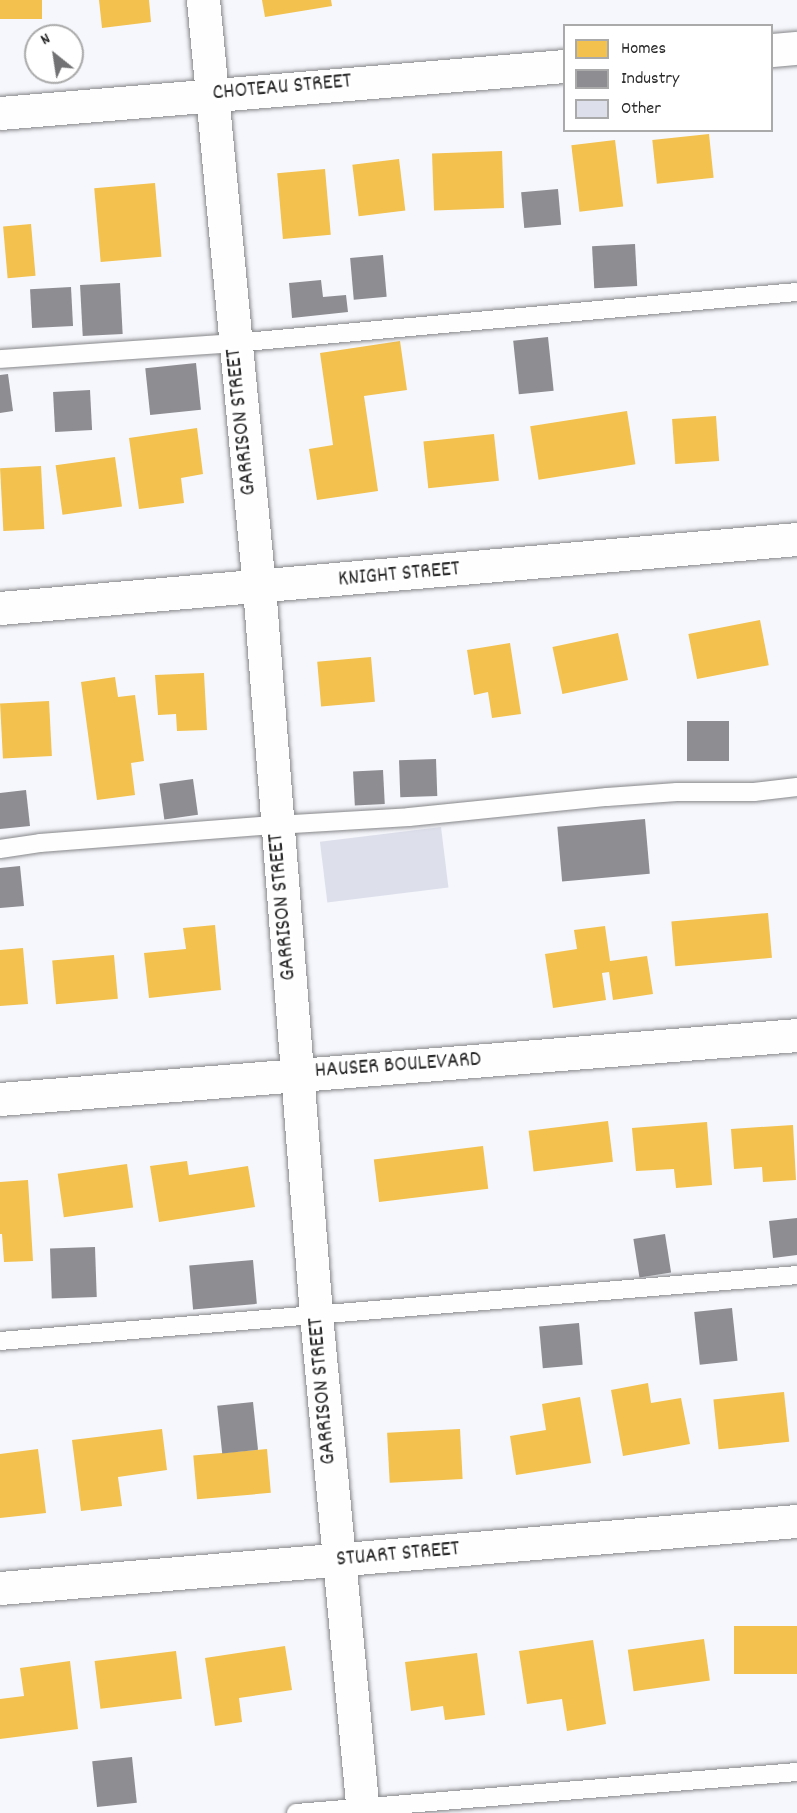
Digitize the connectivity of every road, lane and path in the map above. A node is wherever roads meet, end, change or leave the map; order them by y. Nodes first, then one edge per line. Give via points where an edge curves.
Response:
1 (204, 0) edge
2 (797, 48) edge
3 (773, 50) edge
4 (563, 66) edge
5 (212, 94) junction
6 (0, 113) edge
7 (797, 292) edge
8 (234, 343) junction
9 (0, 359) edge
10 (797, 539) edge
11 (259, 588) junction
12 (0, 608) edge
13 (797, 787) edge
14 (276, 825) junction
15 (0, 849) edge
16 (797, 1035) edge
17 (296, 1073) junction
18 (0, 1099) edge
19 (797, 1275) edge
20 (316, 1315) junction
21 (0, 1341) edge
22 (797, 1521) edge
23 (339, 1560) junction
24 (0, 1588) edge
25 (797, 1772) edge
26 (363, 1810) edge
27 (296, 1813) edge

1 - 5 street, GARRISON STREET
2 - 3 street
4 - 5 street, CHOTEAU STREET
5 - 6 street, CHOTEAU STREET
5 - 8 street, GARRISON STREET
7 - 8 lane
8 - 9 lane
8 - 11 street, GARRISON STREET
10 - 11 street, KNIGHT STREET
11 - 12 street, KNIGHT STREET
11 - 14 street, GARRISON STREET
13 - 14 lane via 753,792 677,792
14 - 15 lane
14 - 17 street, GARRISON STREET
16 - 17 street, HAUSER BOULEVARD
17 - 18 street, HAUSER BOULEVARD
17 - 20 street, GARRISON STREET
19 - 20 lane
20 - 21 lane
20 - 23 street, GARRISON STREET
22 - 23 street, STUART STREET
23 - 24 street, STUART STREET
23 - 26 street, GARRISON STREET
25 - 26 lane
26 - 27 lane

